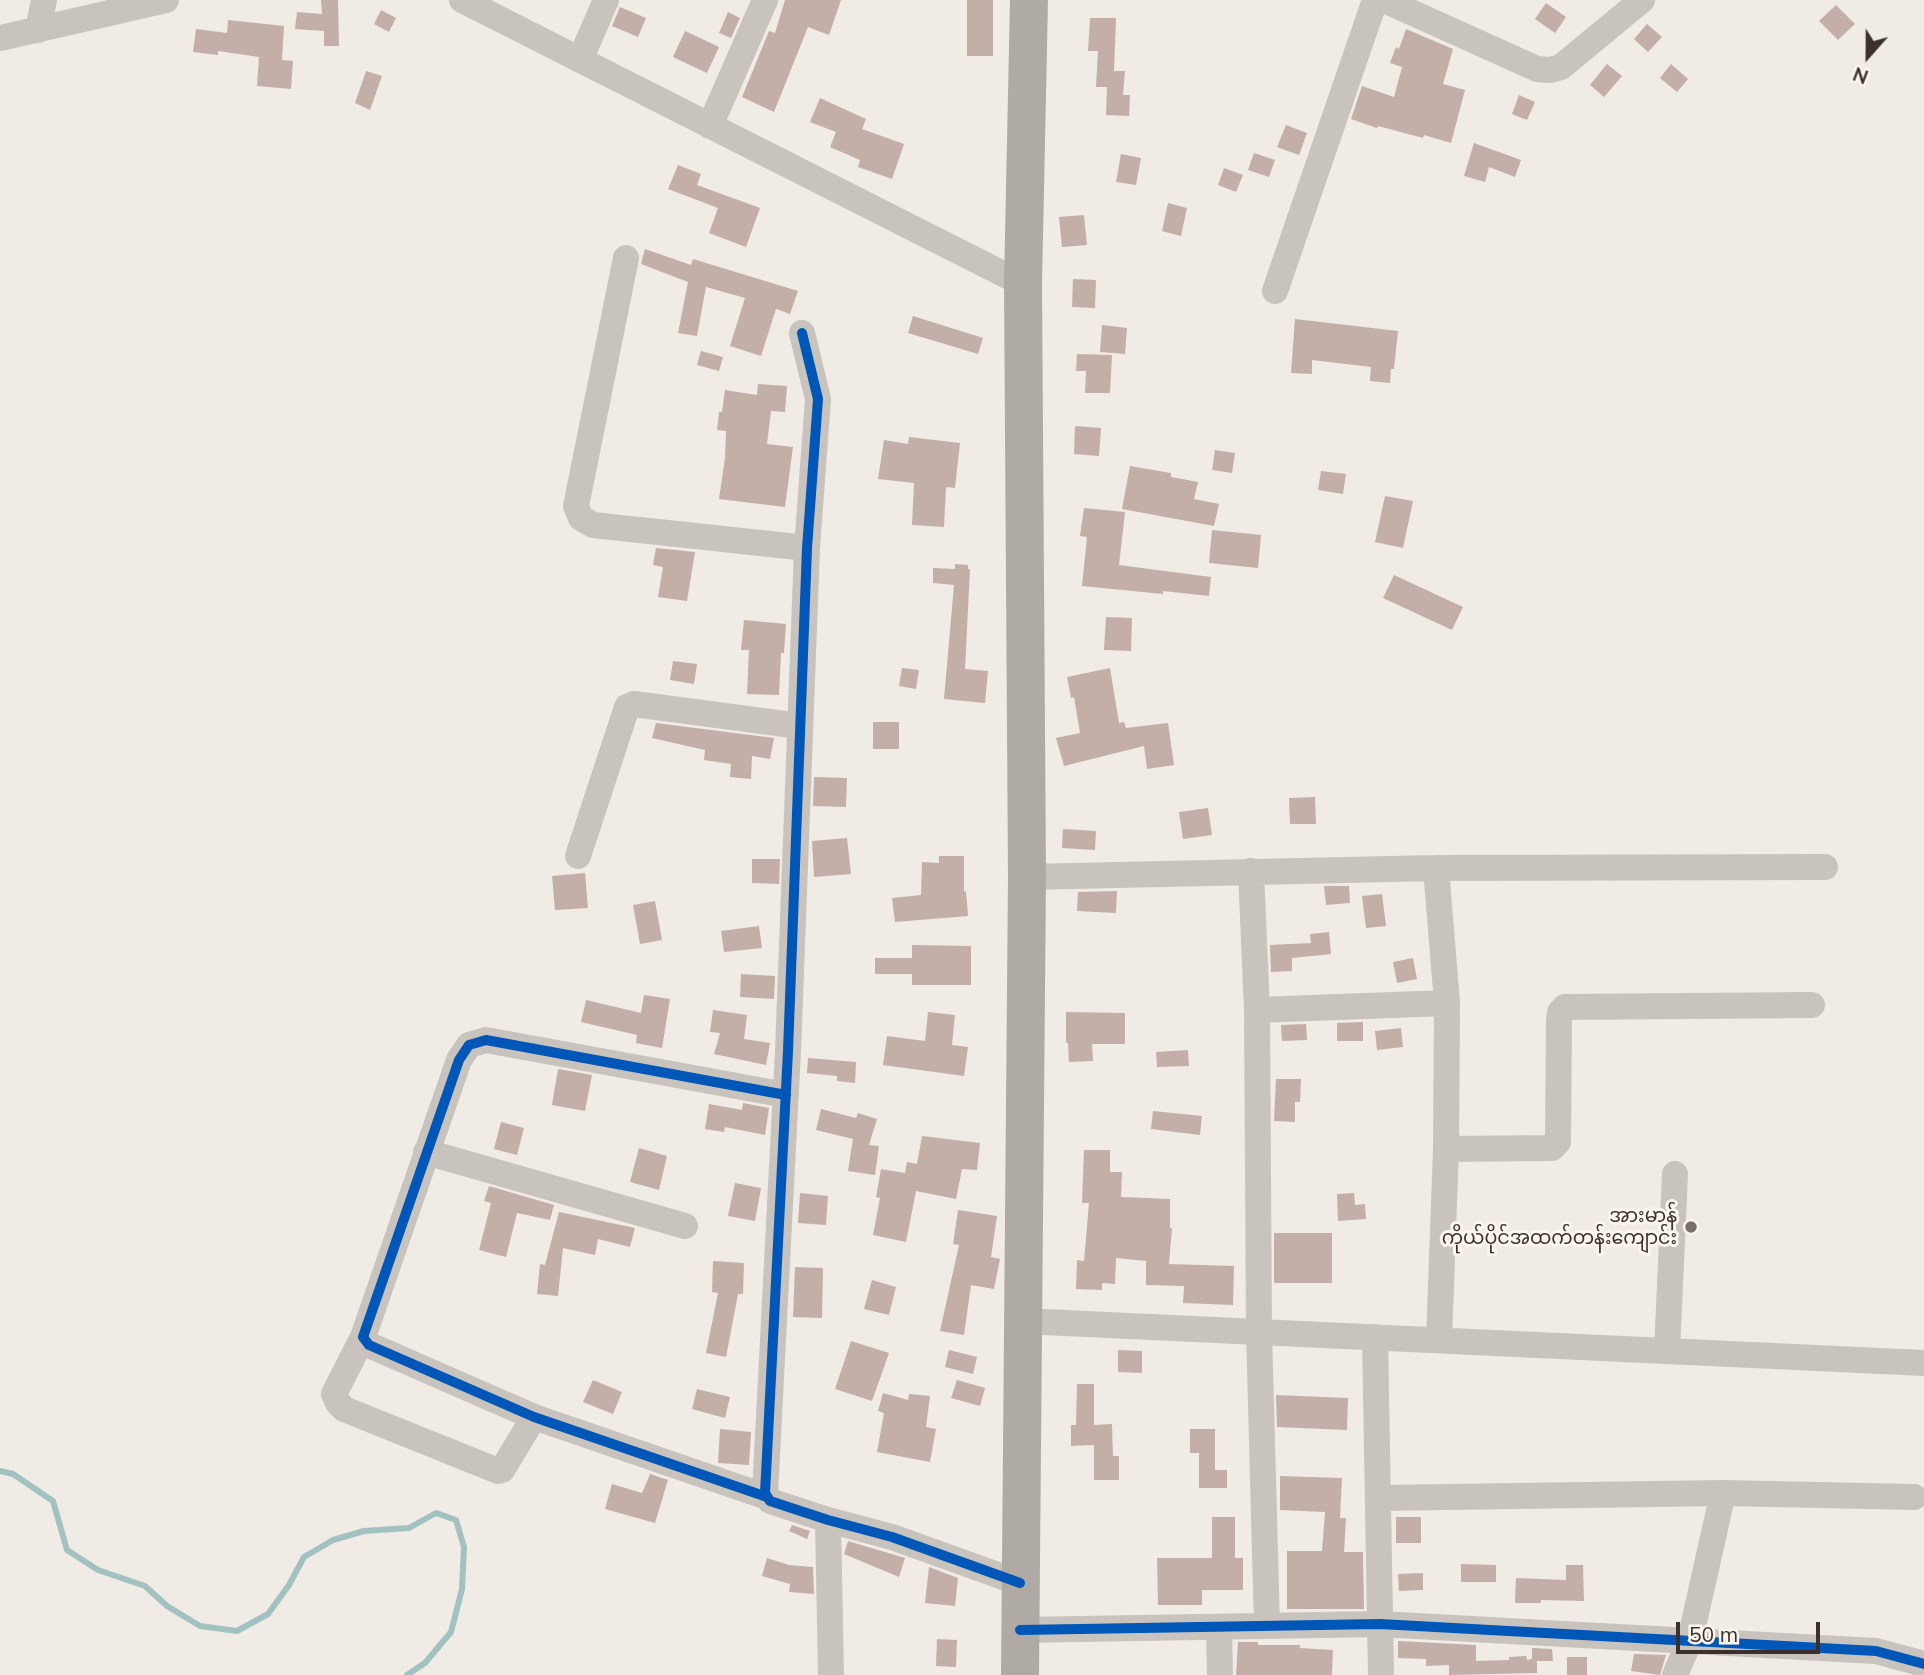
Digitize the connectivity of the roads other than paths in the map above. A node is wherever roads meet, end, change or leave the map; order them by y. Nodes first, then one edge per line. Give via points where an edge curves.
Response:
1 (44, 0) edge
2 (166, 0) edge
3 (462, 0) edge
4 (606, 0) edge
5 (765, 0) edge
6 (1029, 0) edge
7 (1375, 0) edge
8 (1384, 0) edge
9 (1642, 0) edge
10 (38, 30) junction
11 (0, 38) edge
12 (580, 60) junction
13 (710, 126) junction
14 (626, 258) dead end
15 (1023, 284) junction
16 (1275, 291) dead end
17 (802, 333) dead end
18 (807, 548) junction
19 (800, 726) junction
20 (578, 856) dead end
21 (1825, 867) dead end
22 (1436, 868) junction
23 (1251, 871) junction
24 (1027, 877) junction
25 (1447, 1003) junction
26 (1812, 1005) dead end
27 (1257, 1010) junction
28 (786, 1096) junction
29 (1446, 1149) junction
30 (426, 1152) junction
31 (1675, 1174) dead end
32 (685, 1226) dead end
33 (1022, 1321) junction
34 (1259, 1332) junction
35 (363, 1337) junction
36 (1375, 1337) junction
37 (1438, 1340) junction
38 (1667, 1351) junction
39 (1924, 1363) edge
40 (534, 1416) junction
41 (1723, 1493) junction
42 (767, 1497) junction
43 (1914, 1497) dead end
44 (1378, 1499) junction
45 (828, 1520) junction
46 (1020, 1583) junction
47 (1380, 1624) junction
48 (1267, 1626) junction
49 (1219, 1627) junction
50 (1020, 1630) junction
51 (1690, 1640) junction
52 (1924, 1664) edge
53 (831, 1675) edge
54 (1020, 1675) edge
55 (1220, 1675) edge
56 (1381, 1675) edge
57 (1675, 1675) edge

1 - 10 street
2 - 10 street
3 - 12 street
4 - 12 street
5 - 13 street
6 - 15 highway
7 - 16 street
8 - 9 street via 1537,69 1550,70 1561,67
10 - 11 street
12 - 13 street
13 - 15 street
14 - 18 street via 576,506 581,518 593,525
15 - 24 highway
17 - 18 street via 818,399
18 - 19 street
19 - 20 street via 634,704 627,707
19 - 28 street
21 - 22 street
22 - 23 street
22 - 25 street
23 - 24 street
23 - 27 street
24 - 33 highway
25 - 27 street
25 - 29 street
26 - 29 street via 1565,1007 1559,1020 1558,1142 1552,1148
27 - 34 street
28 - 30 street via 486,1040 469,1045 459,1060
28 - 42 street
29 - 37 street
30 - 32 street
30 - 35 street
31 - 38 street
33 - 34 street
33 - 46 highway
34 - 36 street
34 - 48 street
35 - 40 street via 369,1345
35 - 40 street via 334,1394 344,1409 498,1471
36 - 37 street
36 - 44 street
37 - 38 street
38 - 39 street
40 - 42 street
41 - 43 street
41 - 44 street
41 - 51 street
42 - 45 street
44 - 47 street
45 - 46 street via 892,1537
45 - 53 street
46 - 50 highway
47 - 48 street
47 - 51 street
47 - 56 street
48 - 49 street
49 - 50 street
49 - 55 street
50 - 54 highway
51 - 52 street via 1876,1651
51 - 57 street

